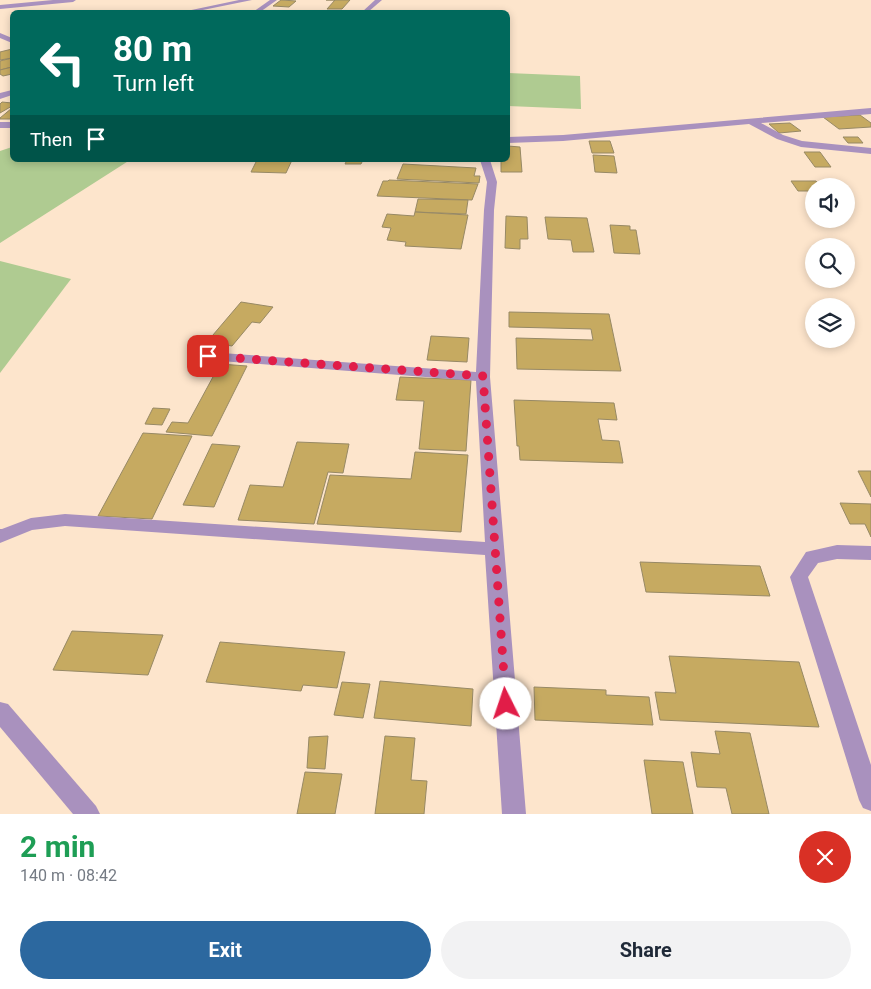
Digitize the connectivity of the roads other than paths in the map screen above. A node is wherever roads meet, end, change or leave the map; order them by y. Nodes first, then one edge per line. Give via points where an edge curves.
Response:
1 (73, 0) edge
2 (248, 0) edge
3 (274, 0) edge
4 (379, 0) edge
5 (55, 1) edge
6 (0, 6) edge
7 (196, 10) edge
8 (259, 10) edge
9 (367, 10) edge
10 (0, 35) edge
11 (10, 45) edge
12 (871, 111) edge
13 (751, 122) junction
14 (510, 140) edge
15 (871, 151) edge
16 (486, 162) edge
17 (208, 356) dead end
18 (483, 376) junction
19 (0, 537) edge
20 (494, 549) junction
21 (871, 553) edge
22 (0, 711) edge
23 (871, 800) edge
24 (88, 814) edge
25 (514, 814) edge

1 - 5 street
2 - 7 street
3 - 8 street
4 - 9 street
5 - 6 street
10 - 11 street
12 - 13 street
13 - 14 street
13 - 15 street via 801,144
16 - 18 street via 492,182
17 - 18 street
18 - 20 street
19 - 20 street via 32,524 65,520
20 - 25 street
21 - 23 street via 837,552 812,557 799,577
22 - 24 street

